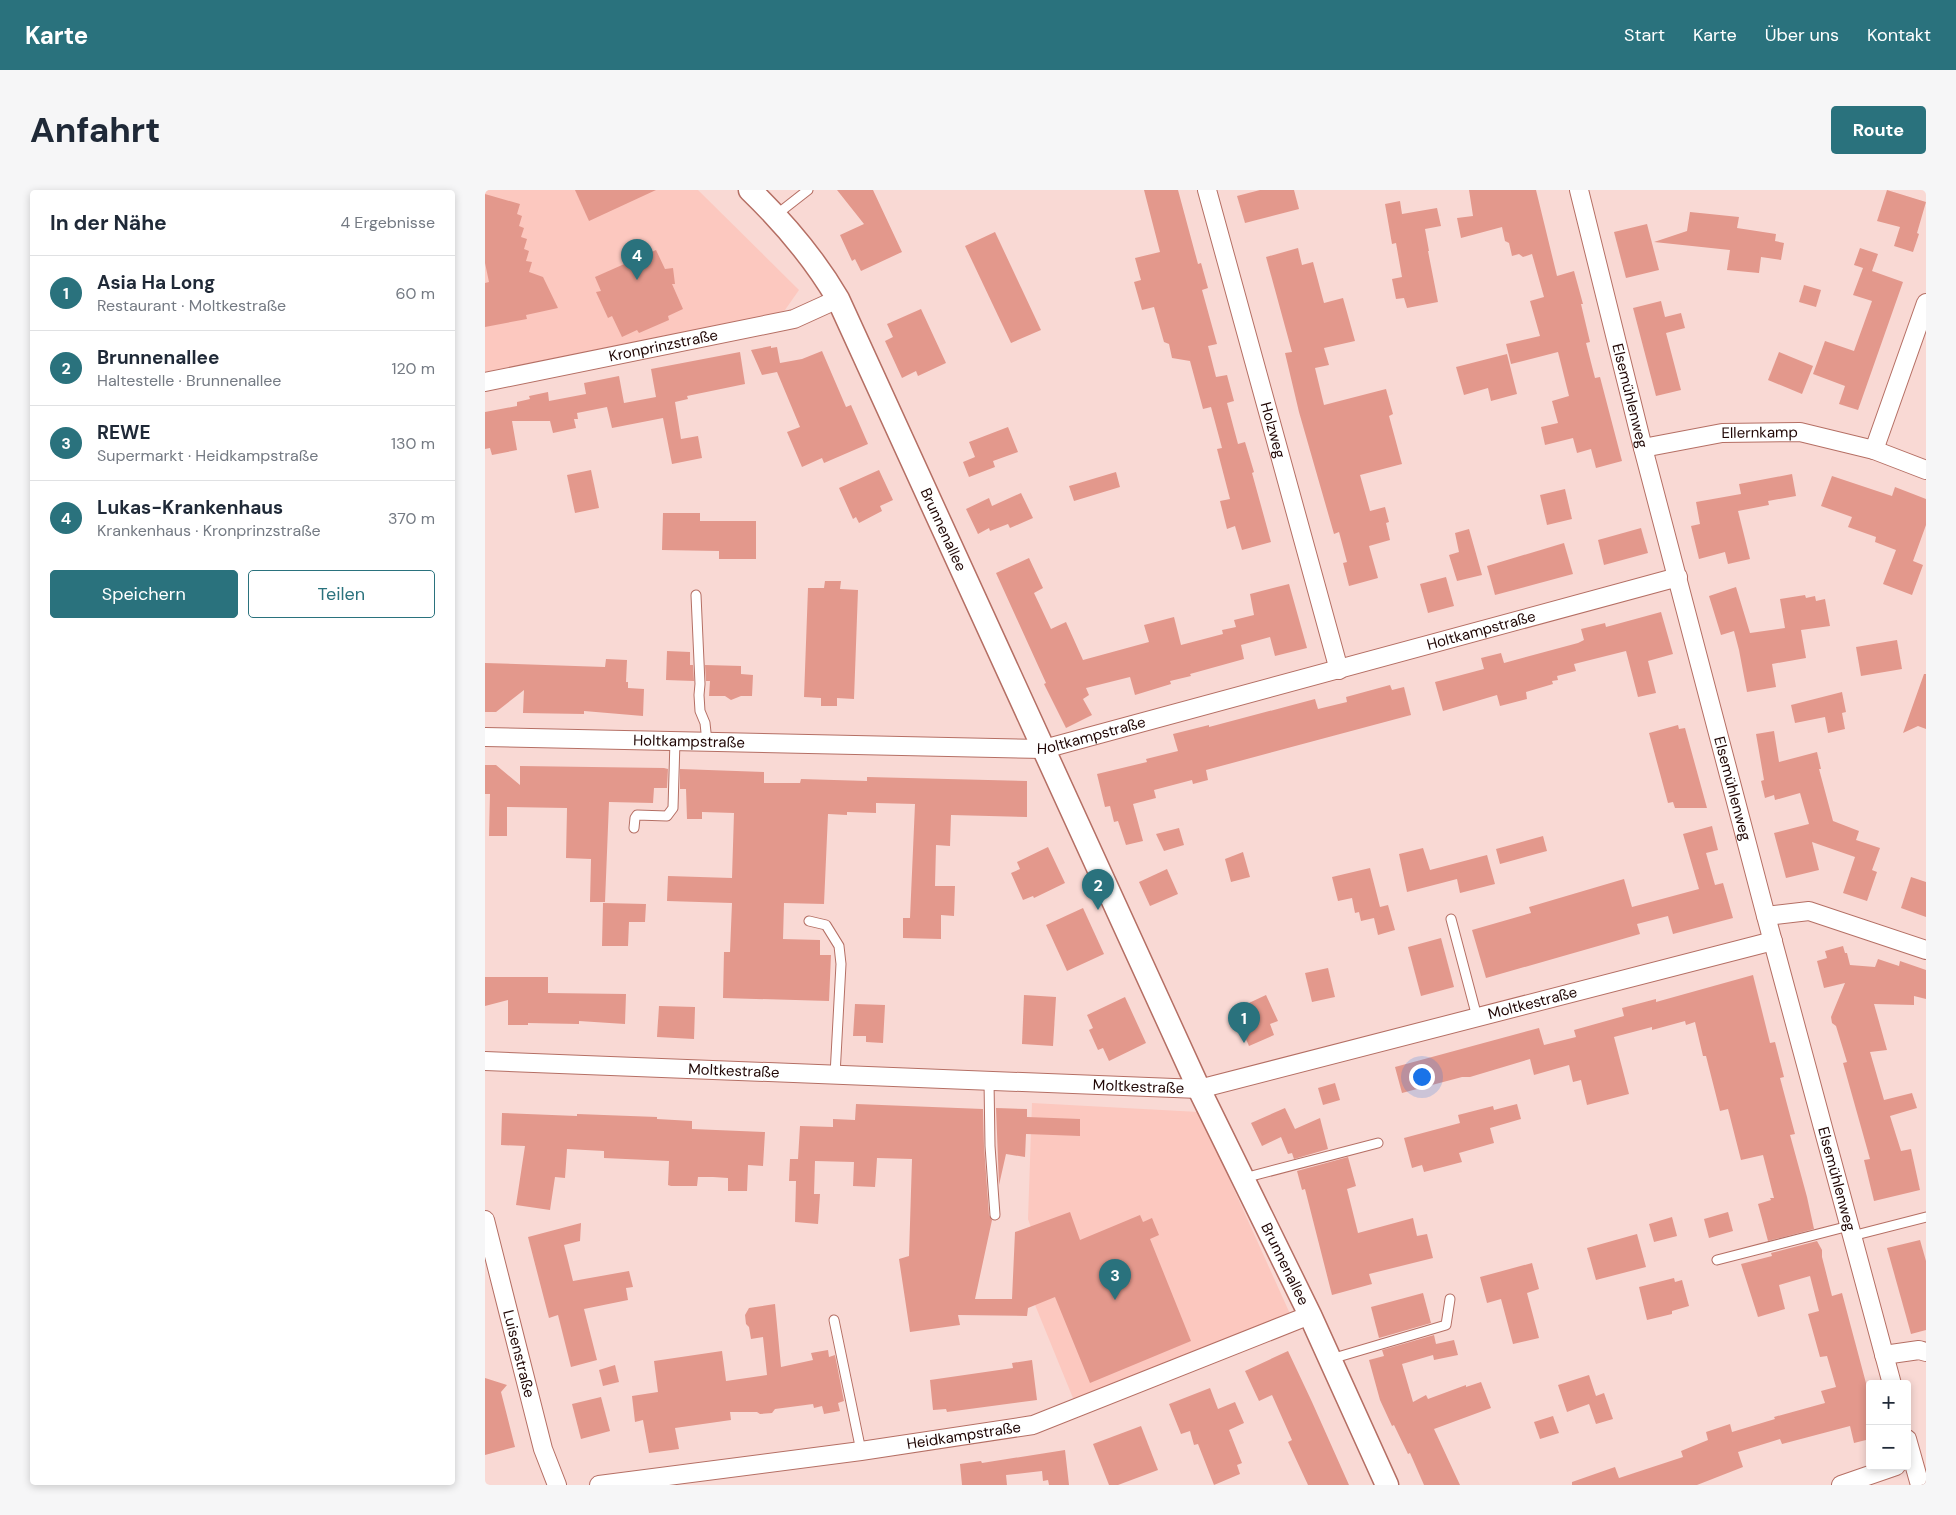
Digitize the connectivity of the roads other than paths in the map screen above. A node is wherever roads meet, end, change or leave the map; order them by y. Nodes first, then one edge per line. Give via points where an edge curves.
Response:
1 (750, 190) edge
2 (809, 190) edge
3 (1207, 190) edge
4 (1579, 190) edge
5 (776, 215) junction
6 (838, 299) junction
7 (1926, 303) edge
8 (485, 382) edge
9 (1643, 448) junction
10 (1874, 450) junction
11 (1926, 470) edge
12 (1678, 577) junction
13 (696, 595) dead end
14 (1339, 670) junction
15 (485, 737) edge
16 (675, 741) junction
17 (707, 742) junction
18 (1043, 749) junction
19 (634, 828) dead end
20 (1766, 916) junction
21 (1451, 919) dead end
22 (809, 921) dead end
23 (1773, 940) junction
24 (1926, 950) edge
25 (1477, 1017) junction
26 (485, 1061) edge
27 (835, 1075) junction
28 (989, 1081) junction
29 (1199, 1089) junction
30 (1378, 1143) dead end
31 (1244, 1178) junction
32 (995, 1215) dead end
33 (1926, 1218) edge
34 (485, 1220) edge
35 (1850, 1231) junction
36 (1717, 1260) dead end
37 (1450, 1299) dead end
38 (1309, 1315) junction
39 (834, 1320) dead end
40 (1926, 1352) edge
41 (1884, 1355) junction
42 (1330, 1359) junction
43 (1891, 1380) edge
44 (861, 1451) junction
45 (1911, 1464) edge
46 (1884, 1470) edge
47 (557, 1485) edge
48 (599, 1485) edge
49 (1387, 1485) edge
50 (1841, 1485) edge
51 (1919, 1485) edge

1 - 5 street, Brunnenallee
2 - 5 lane
3 - 14 street, Holzweg
4 - 9 street, Elsemühlenweg
5 - 6 street, Brunnenallee via 823,274
6 - 8 street, Kronprinzstraße via 794,319
6 - 18 street, Brunnenallee
7 - 10 street
9 - 10 street, Ellernkamp via 1722,433 1800,432
9 - 12 street, Elsemühlenweg
10 - 11 street, Ellernkamp
12 - 14 street, Holtkampstraße
12 - 20 street, Elsemühlenweg
13 - 17 lane via 699,695
14 - 18 street, Holtkampstraße
15 - 16 street, Holtkampstraße
16 - 17 street, Holtkampstraße
16 - 19 lane via 673,808 667,816 637,815
17 - 18 street, Holtkampstraße
18 - 29 street, Brunnenallee
20 - 23 street, Elsemühlenweg
20 - 24 street via 1809,911
21 - 25 lane
22 - 27 lane via 826,925 839,946 841,964
23 - 25 street, Moltkestraße
23 - 35 street, Elsemühlenweg
25 - 29 street, Moltkestraße
26 - 27 street, Moltkestraße
27 - 28 street, Moltkestraße
28 - 29 street, Moltkestraße
28 - 32 lane
29 - 31 street, Brunnenallee
30 - 31 lane
31 - 38 street, Brunnenallee
33 - 35 lane
34 - 47 street, Luisenstraße via 543,1449
35 - 36 lane
35 - 41 street, Elsemühlenweg
37 - 42 lane via 1446,1325
38 - 42 street, Brunnenallee
38 - 44 street, Heidkampstraße via 1033,1425
39 - 44 lane
40 - 41 street
41 - 43 street, Elsemühlenweg
42 - 49 street, Brunnenallee
44 - 48 street, Heidkampstraße
45 - 51 street
46 - 50 street

